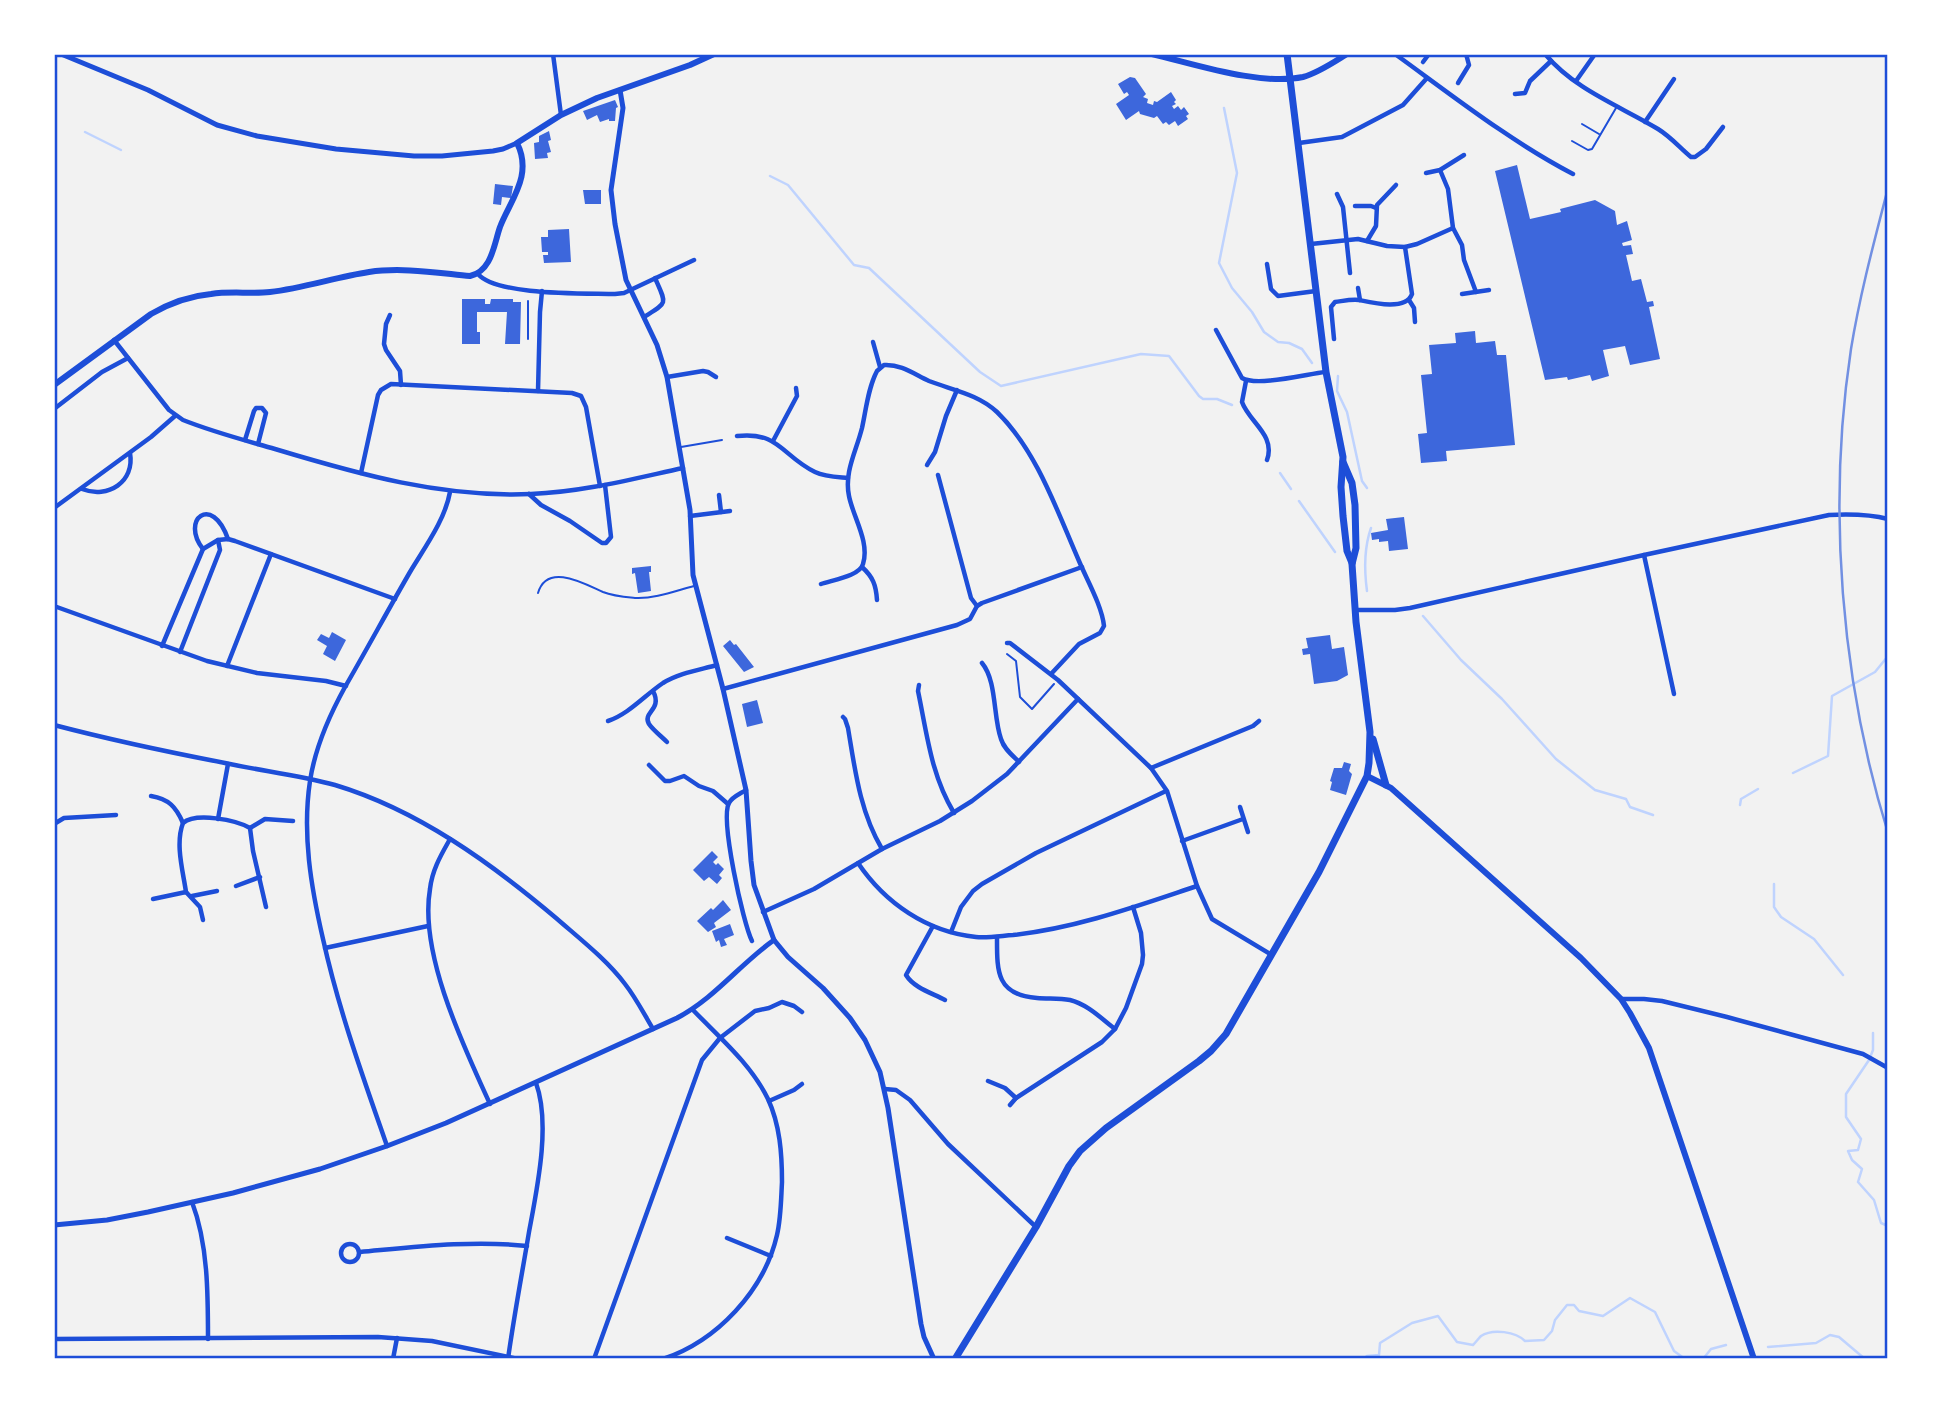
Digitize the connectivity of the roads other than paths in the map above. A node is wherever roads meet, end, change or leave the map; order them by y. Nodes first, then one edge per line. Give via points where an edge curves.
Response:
1 (61, 54) edge
2 (553, 54) edge
3 (713, 54) edge
4 (1152, 54) edge
5 (1287, 54) edge
6 (1347, 54) edge
7 (1395, 54) edge
8 (1429, 54) edge
9 (1466, 54) edge
10 (1545, 54) edge
11 (1595, 54) edge
12 (1551, 61) junction
13 (1423, 62) dead end
14 (1427, 78) junction
15 (1290, 79) junction
16 (1674, 79) dead end
17 (1576, 82) junction
18 (1458, 83) dead end
19 (620, 90) junction
20 (1516, 94) dead end
21 (1616, 107) junction
22 (561, 115) junction
23 (1645, 122) junction
24 (1582, 124) dead end
25 (1723, 127) dead end
26 (1600, 135) junction
27 (1572, 141) dead end
28 (517, 143) junction
29 (1298, 143) junction
30 (1464, 155) dead end
31 (1440, 170) junction
32 (1426, 173) dead end
33 (1573, 174) dead end
34 (1395, 186) dead end
35 (1337, 194) dead end
36 (1355, 206) dead end
37 (1376, 208) junction
38 (1453, 228) junction
39 (1346, 240) junction
40 (1367, 241) junction
41 (1311, 244) junction
42 (1405, 247) junction
43 (694, 260) dead end
44 (1267, 264) dead end
45 (1350, 273) dead end
46 (478, 274) junction
47 (655, 278) junction
48 (1358, 288) dead end
49 (1489, 290) dead end
50 (542, 291) junction
51 (1317, 291) junction
52 (1476, 292) junction
53 (631, 293) junction
54 (1462, 294) dead end
55 (1360, 300) junction
56 (1409, 300) junction
57 (528, 301) dead end
58 (390, 315) dead end
59 (643, 318) junction
60 (1415, 322) dead end
61 (1216, 330) dead end
62 (1334, 339) dead end
63 (114, 340) junction
64 (528, 340) dead end
65 (873, 342) dead end
66 (128, 358) junction
67 (880, 367) junction
68 (1326, 372) junction
69 (667, 377) junction
70 (716, 377) dead end
71 (1247, 381) junction
72 (54, 385) edge
73 (401, 385) junction
74 (796, 388) dead end
75 (957, 390) junction
76 (538, 391) junction
77 (54, 408) edge
78 (175, 416) junction
79 (737, 436) dead end
80 (245, 440) junction
81 (722, 440) dead end
82 (772, 441) junction
83 (258, 444) junction
84 (680, 447) junction
85 (130, 453) junction
86 (1266, 460) dead end
87 (1343, 461) junction
88 (927, 465) dead end
89 (683, 468) junction
90 (361, 473) junction
91 (938, 475) dead end
92 (848, 478) junction
93 (602, 486) junction
94 (81, 489) junction
95 (450, 492) junction
96 (529, 494) junction
97 (719, 495) dead end
98 (54, 508) edge
99 (730, 510) dead end
100 (722, 512) junction
101 (690, 516) junction
102 (1888, 519) edge
103 (228, 539) junction
104 (218, 540) junction
105 (203, 550) junction
106 (271, 554) junction
107 (1644, 555) junction
108 (1352, 564) junction
109 (1082, 566) junction
110 (862, 567) junction
111 (821, 584) dead end
112 (695, 586) junction
113 (538, 593) dead end
114 (395, 599) junction
115 (877, 600) dead end
116 (54, 606) edge
117 (977, 606) junction
118 (1355, 610) junction
119 (1007, 643) dead end
120 (162, 646) junction
121 (180, 652) junction
122 (982, 663) dead end
123 (717, 665) junction
124 (227, 666) junction
125 (1051, 674) junction
126 (919, 685) dead end
127 (346, 686) junction
128 (723, 689) junction
129 (653, 691) junction
130 (1674, 694) dead end
131 (1078, 699) junction
132 (843, 717) dead end
133 (608, 721) dead end
134 (1259, 721) dead end
135 (54, 725) edge
136 (1370, 732) junction
137 (667, 742) dead end
138 (1018, 762) junction
139 (228, 764) junction
140 (649, 765) dead end
141 (1151, 768) junction
142 (1367, 776) junction
143 (310, 779) junction
144 (1386, 785) junction
145 (746, 790) junction
146 (1167, 791) junction
147 (151, 796) dead end
148 (728, 804) junction
149 (1240, 807) dead end
150 (954, 813) junction
151 (116, 814) dead end
152 (218, 819) junction
153 (1244, 819) junction
154 (293, 821) dead end
155 (183, 823) junction
156 (54, 824) edge
157 (250, 828) junction
158 (1248, 832) dead end
159 (450, 839) junction
160 (1182, 841) junction
161 (882, 849) junction
162 (858, 863) junction
163 (260, 877) junction
164 (236, 886) dead end
165 (1198, 886) junction
166 (217, 891) dead end
167 (186, 892) junction
168 (192, 897) junction
169 (153, 899) dead end
170 (266, 907) dead end
171 (1133, 907) junction
172 (763, 912) junction
173 (203, 920) dead end
174 (428, 926) junction
175 (933, 926) junction
176 (951, 932) junction
177 (997, 937) junction
178 (774, 940) junction
179 (752, 941) dead end
180 (325, 948) junction
181 (1272, 955) junction
182 (1620, 999) junction
183 (945, 1000) dead end
184 (692, 1010) junction
185 (802, 1012) dead end
186 (1115, 1029) junction
187 (654, 1030) junction
188 (720, 1038) junction
189 (1888, 1068) edge
190 (988, 1081) dead end
191 (536, 1083) junction
192 (802, 1084) dead end
193 (885, 1088) junction
194 (1016, 1098) junction
195 (769, 1101) junction
196 (490, 1104) junction
197 (1010, 1105) dead end
198 (387, 1146) junction
199 (192, 1202) junction
200 (54, 1225) edge
201 (1036, 1227) junction
202 (727, 1238) dead end
203 (527, 1246) junction
204 (360, 1252) junction
205 (771, 1256) junction
206 (397, 1338) junction
207 (54, 1339) edge
208 (208, 1339) junction
209 (508, 1358) edge
210 (667, 1358) edge
211 (393, 1359) edge
212 (518, 1359) edge
213 (594, 1359) edge
214 (934, 1359) edge
215 (955, 1359) edge
216 (1754, 1359) edge

1 - 28 street via 218,125 289,143 414,156 474,153
2 - 22 street
3 - 19 main road
4 - 15 main road via 1255,77
5 - 15 main road
6 - 15 main road via 1306,76
7 - 14 street
8 - 13 street
9 - 18 street via 1469,65
10 - 12 street
11 - 17 street
12 - 17 street
12 - 20 street via 1530,81 1525,93
14 - 29 street via 1403,105 1342,137
14 - 33 street via 1508,136
15 - 29 main road
16 - 23 street
17 - 21 street
19 - 22 main road
19 - 53 street via 623,108 611,196
21 - 23 street
21 - 26 lane
22 - 28 main road
23 - 25 street via 1695,157
24 - 26 lane
26 - 27 lane via 1591,150
28 - 46 main road via 522,162 519,187 489,261
29 - 41 main road
30 - 31 street
31 - 32 street
31 - 38 street via 1448,189
34 - 37 street
35 - 39 street
36 - 37 street
37 - 40 street via 1376,226
38 - 42 street
38 - 52 street
39 - 40 street
39 - 41 street
39 - 45 street
40 - 42 street
41 - 51 main road
42 - 56 street
43 - 47 street
44 - 51 street via 1271,289 1278,296
46 - 50 street via 495,284
46 - 63 main road via 374,272 286,290 212,293 163,307
47 - 53 street
47 - 59 street via 664,303
48 - 55 street
49 - 52 street
50 - 53 street
50 - 76 street
51 - 68 main road
52 - 54 street
53 - 59 street
55 - 56 street via 1391,304
55 - 62 street via 1332,304
56 - 60 street
57 - 64 lane
58 - 73 street via 384,344 400,371
59 - 69 street
61 - 71 street
63 - 66 street
63 - 72 main road
65 - 67 street
66 - 77 street
66 - 78 street
67 - 75 street via 900,367
67 - 92 street
68 - 71 street
68 - 87 main road
69 - 70 street via 703,371
69 - 84 street
71 - 86 street via 1242,402 1265,436
73 - 76 street
73 - 90 street via 386,386 378,395
74 - 82 street via 797,396
75 - 88 street
75 - 109 street via 997,413 1024,447
76 - 93 street via 572,393 584,400
78 - 80 street
78 - 85 street
79 - 82 street
80 - 83 street
80 - 83 street via 254,411 262,408 265,413
81 - 84 lane
82 - 92 street via 817,473
83 - 90 street
84 - 89 street
85 - 94 street
85 - 94 street via 132,464 122,482 99,492
87 - 108 main road via 1343,516
87 - 108 main road via 1355,505
89 - 93 street
89 - 101 street
90 - 95 street
91 - 117 street
92 - 110 street via 849,498 863,542
93 - 96 street
93 - 96 street via 611,537 602,543
94 - 98 street
95 - 96 street
95 - 114 street via 447,506
97 - 100 street
99 - 100 street
100 - 101 street
101 - 112 street
102 - 107 street via 1829,515
103 - 104 street
103 - 105 street via 215,517 203,514 195,526
103 - 106 street
104 - 105 street
104 - 121 street via 220,550
105 - 120 street
106 - 114 street
106 - 124 street
107 - 118 street via 1410,608
107 - 130 street
108 - 118 main road
109 - 117 street
109 - 125 street via 1103,630 1079,644
110 - 111 street
110 - 115 street via 875,582
112 - 113 lane via 630,598 562,577 544,581
112 - 123 street
114 - 127 street
116 - 120 street
117 - 128 street via 970,619 957,625
118 - 136 main road
119 - 125 street
120 - 121 street
121 - 124 street
122 - 138 street via 988,672 1000,737
123 - 128 street
123 - 129 street via 677,676
124 - 127 street
125 - 131 street
126 - 150 street via 936,778
127 - 143 street via 323,735
128 - 145 street
129 - 133 street
129 - 137 street via 657,703 648,720
131 - 138 street
131 - 141 street
132 - 161 street via 864,811
134 - 141 street
135 - 139 street
136 - 142 main road
136 - 144 main road
138 - 150 street
139 - 143 street
139 - 152 street
140 - 148 street via 665,781 684,776
141 - 146 street
142 - 144 main road
142 - 181 main road
143 - 159 street via 383,803
143 - 180 street via 308,853
144 - 182 main road via 1586,963
145 - 148 street
145 - 172 street via 754,885
146 - 160 street
146 - 176 street via 982,884 961,907
147 - 155 street via 173,805
148 - 179 street via 730,849
149 - 153 street
150 - 161 street
151 - 156 street via 64,818
152 - 155 street via 194,817
152 - 157 street
153 - 158 street
153 - 160 street
154 - 157 street via 265,819
155 - 167 street
157 - 163 street
159 - 174 street via 433,873
159 - 187 street via 534,900 596,953 625,984
160 - 165 street
161 - 162 street
162 - 172 street
162 - 175 street via 887,898
163 - 164 street
163 - 170 street
165 - 171 street
165 - 181 street via 1212,919
166 - 168 street
167 - 168 street
167 - 169 street
168 - 173 street
171 - 177 street via 1059,929
171 - 186 street via 1141,933 1142,964
172 - 178 street
174 - 180 street
174 - 196 street via 453,1019
175 - 176 street
175 - 183 street via 906,975
176 - 177 street
177 - 186 street via 998,971 1008,990 1070,1000
178 - 184 street
178 - 193 street via 855,1024
180 - 198 street via 342,1015
181 - 201 main road via 1230,1028 1211,1051 1092,1139 1069,1166
182 - 189 street via 1662,1002 1727,1017 1866,1055
182 - 216 main road via 1654,1060
184 - 187 street
184 - 188 street
185 - 188 street via 777,1003 755,1011
186 - 194 street
187 - 191 street
188 - 195 street via 751,1071
188 - 213 street via 702,1060
190 - 194 street
191 - 196 street
191 - 203 street via 543,1115
192 - 195 street
193 - 201 street via 910,1100 955,1151
193 - 214 street via 921,1324
194 - 197 street
195 - 205 street via 782,1167 780,1215
196 - 198 street
198 - 199 street via 320,1169
199 - 200 street via 107,1220
199 - 208 street via 203,1252
201 - 215 main road
202 - 205 street
203 - 204 street
203 - 209 street
204 - 204 street via 352,1262 341,1255 349,1244
205 - 210 street via 746,1299 730,1316 711,1334
206 - 208 street
206 - 209 street
206 - 211 street
207 - 208 street
209 - 212 street

